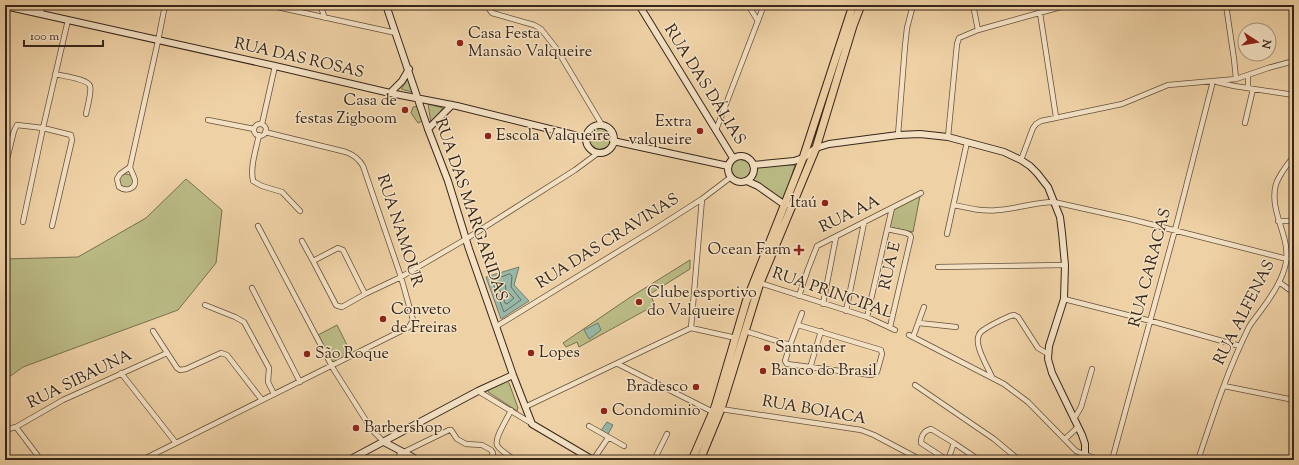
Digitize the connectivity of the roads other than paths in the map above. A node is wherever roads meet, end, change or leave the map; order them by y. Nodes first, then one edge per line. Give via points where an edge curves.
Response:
1 (26, 5) edge
2 (38, 5) edge
3 (165, 5) edge
4 (268, 5) edge
5 (320, 5) edge
6 (386, 5) edge
7 (486, 5) edge
8 (639, 5) edge
9 (748, 5) edge
10 (764, 5) edge
11 (853, 5) edge
12 (861, 5) edge
13 (913, 5) edge
14 (973, 5) edge
15 (1068, 5) edge
16 (1226, 5) edge
17 (5, 6) edge
18 (19, 10) junction
19 (1040, 13) junction
20 (41, 14) junction
21 (325, 18) junction
22 (68, 20) junction
23 (758, 21) junction
24 (978, 30) junction
25 (396, 33) junction
26 (158, 41) junction
27 (1294, 61) edge
28 (274, 66) junction
29 (409, 70) junction
30 (56, 74) junction
31 (1248, 75) junction
32 (1236, 80) junction
33 (1214, 81) junction
34 (1251, 89) junction
35 (390, 93) junction
36 (1294, 95) edge
37 (418, 98) junction
38 (452, 105) junction
39 (86, 114) dead end
40 (1056, 117) junction
41 (208, 120) dead end
42 (1245, 123) dead end
43 (262, 124) junction
44 (602, 125) junction
45 (43, 128) junction
46 (254, 129) junction
47 (428, 130) junction
48 (716, 130) junction
49 (265, 132) junction
50 (898, 135) junction
51 (259, 136) junction
52 (948, 137) junction
53 (586, 138) junction
54 (613, 141) junction
55 (967, 142) junction
56 (816, 148) junction
57 (598, 153) junction
58 (1294, 156) edge
59 (733, 158) junction
60 (802, 158) junction
61 (1021, 160) junction
62 (753, 165) junction
63 (728, 166) junction
64 (5, 167) edge
65 (130, 167) junction
66 (731, 177) junction
67 (747, 181) junction
68 (921, 193) dead end
69 (702, 199) junction
70 (1054, 202) junction
71 (794, 203) junction
72 (785, 204) junction
73 (954, 205) junction
74 (892, 208) junction
75 (300, 211) dead end
76 (1278, 221) junction
77 (1294, 221) edge
78 (24, 222) dead end
79 (864, 223) junction
80 (52, 226) dead end
81 (258, 226) dead end
82 (887, 229) junction
83 (1175, 230) junction
84 (948, 234) dead end
85 (836, 237) junction
86 (466, 239) junction
87 (302, 241) dead end
88 (1287, 260) junction
89 (314, 261) junction
90 (1065, 265) junction
91 (938, 266) dead end
92 (401, 277) junction
93 (1279, 282) junction
94 (760, 283) junction
95 (252, 288) dead end
96 (1294, 293) edge
97 (365, 294) junction
98 (800, 296) junction
99 (1064, 299) junction
100 (823, 304) junction
101 (205, 305) dead end
102 (924, 307) dead end
103 (846, 310) junction
104 (802, 313) dead end
105 (867, 317) junction
106 (1151, 321) junction
107 (919, 323) junction
108 (798, 325) junction
109 (497, 326) junction
110 (956, 327) dead end
111 (691, 328) junction
112 (893, 328) joint
113 (153, 331) dead end
114 (745, 331) junction
115 (821, 332) junction
116 (736, 338) junction
117 (790, 345) junction
118 (1240, 346) junction
119 (167, 353) junction
120 (1048, 354) junction
121 (618, 364) junction
122 (332, 366) junction
123 (810, 368) junction
124 (1092, 369) dead end
125 (121, 373) junction
126 (513, 374) junction
127 (992, 377) junction
128 (300, 382) junction
129 (915, 386) dead end
130 (1224, 386) junction
131 (478, 391) junction
132 (274, 394) junction
133 (262, 400) junction
134 (1294, 400) edge
135 (525, 407) junction
136 (721, 409) junction
137 (511, 410) junction
138 (713, 412) junction
139 (1074, 419) junction
140 (532, 424) junction
141 (588, 426) dead end
142 (16, 427) junction
143 (1078, 427) junction
144 (5, 430) edge
145 (667, 434) dead end
146 (608, 438) junction
147 (1065, 439) junction
148 (384, 442) junction
149 (954, 443) junction
150 (176, 444) junction
151 (624, 446) dead end
152 (403, 452) junction
153 (1085, 458) edge
154 (41, 460) edge
155 (142, 460) edge
156 (349, 460) edge
157 (396, 460) edge
158 (418, 460) edge
159 (490, 460) edge
160 (515, 460) edge
161 (593, 460) edge
162 (654, 460) edge
163 (692, 460) edge
164 (700, 460) edge
165 (921, 460) edge
166 (947, 460) edge
167 (979, 460) edge
168 (1019, 460) edge
169 (1101, 460) edge
170 (1112, 460) edge
171 (1198, 460) edge

1 - 18 street
2 - 20 street
3 - 26 street
4 - 21 street
5 - 21 street
6 - 25 street, RUA DAS MARGARIDAS
7 - 44 street via 492,13 541,29 556,48
8 - 48 street, RUA DAS DÁLIAS
9 - 23 street
10 - 23 street
11 - 60 main road
12 - 56 main road
13 - 50 street via 907,28
14 - 24 street
15 - 19 street
16 - 32 street
17 - 18 street, RUA DAS ROSAS
18 - 20 street, RUA DAS ROSAS
19 - 24 street
19 - 40 street
20 - 22 street, RUA DAS ROSAS
21 - 25 street
22 - 26 street, RUA DAS ROSAS
22 - 30 street
23 - 48 street
24 - 52 street via 959,38
25 - 29 street, RUA DAS MARGARIDAS
26 - 28 street, RUA DAS ROSAS
26 - 65 street
27 - 31 street
28 - 35 street, RUA DAS ROSAS
28 - 43 street
29 - 35 street
29 - 37 street, RUA DAS MARGARIDAS
30 - 39 street via 88,83 90,87
30 - 45 street
31 - 32 street
31 - 34 street
32 - 33 street
33 - 34 street
33 - 40 street via 1168,84 1122,104
33 - 83 street, RUA CARACAS
34 - 36 street
34 - 42 street
35 - 37 street, RUA DAS ROSAS
37 - 38 street, RUA DAS ROSAS
37 - 47 street, RUA DAS MARGARIDAS
38 - 47 street
38 - 53 street, RUA DAS ROSAS
40 - 61 street via 1036,124
41 - 46 street
43 - 46 street via 257,124
43 - 49 street via 265,126
44 - 53 street via 589,130
44 - 54 street via 611,131
45 - 64 street via 17,125
45 - 78 street
45 - 80 street via 72,137
46 - 51 street
47 - 86 street, RUA DAS MARGARIDAS via 448,181
48 - 59 street, RUA DAS DÁLIAS
49 - 51 street
49 - 92 street, RUA NAMOUR via 346,152 359,160
50 - 52 street via 926,134
50 - 56 street
51 - 75 street via 252,167 253,181 282,192
52 - 55 street
53 - 57 street via 589,148
54 - 57 street via 609,149
54 - 63 street
55 - 61 street via 1004,152
55 - 73 street
56 - 60 street
56 - 71 main road
57 - 86 street
58 - 76 street, RUA ALFENAS via 1280,174 1277,183 1274,198
59 - 62 street via 747,157
59 - 63 street
60 - 62 street
60 - 72 main road
61 - 70 street via 1043,180
62 - 67 street via 752,176
63 - 66 street
65 - 65 street via 117,179 119,187 124,190 134,185 135,179
66 - 67 street via 736,181
66 - 69 street, RUA DAS CRAVINAS
67 - 72 street
68 - 74 street, RUA AA
69 - 109 street, RUA DAS CRAVINAS
69 - 111 street
70 - 73 street via 996,210 976,210
70 - 83 street
70 - 90 street via 1061,225
71 - 72 street
71 - 94 main road
72 - 116 main road via 749,293
73 - 84 street
74 - 79 street, RUA AA
74 - 82 street
76 - 77 street
76 - 88 street, RUA ALFENAS via 1285,239
79 - 85 street, RUA AA
79 - 103 street
81 - 122 street
82 - 105 street
82 - 112 street, RUA E via 906,233 911,237
83 - 88 street
83 - 106 street, RUA CARACAS
85 - 98 street, RUA AA via 815,249
85 - 100 street
86 - 92 street
86 - 109 street, RUA DAS MARGARIDAS
87 - 89 street
88 - 93 street, RUA ALFENAS
89 - 97 street via 338,306
89 - 97 street via 340,248
90 - 91 street
90 - 99 street
92 - 97 street
92 - 122 street, RUA NAMOUR via 412,316 409,327
93 - 96 street
93 - 118 street, RUA ALFENAS via 1251,324
94 - 98 street, RUA PRINCIPAL
94 - 114 main road
95 - 128 street
98 - 100 street, RUA PRINCIPAL
99 - 106 street
99 - 120 street
100 - 103 street, RUA PRINCIPAL
101 - 132 street via 244,322 269,368 268,382
102 - 107 street
103 - 105 street, RUA PRINCIPAL
104 - 108 street
105 - 112 street, RUA PRINCIPAL
106 - 118 street
106 - 170 street, RUA CARACAS
107 - 110 street
107 - 127 street via 911,336
108 - 115 street
108 - 117 street
109 - 126 street, RUA DAS MARGARIDAS
111 - 116 street
111 - 121 street
113 - 119 street
114 - 117 street
114 - 136 main road
115 - 123 street
115 - 123 street via 882,350 878,370 876,374 871,375
116 - 138 main road
117 - 123 street via 786,363
118 - 130 street, RUA ALFENAS
119 - 125 street, RUA SIBAUNA
119 - 133 street via 180,370 224,353 231,358
120 - 127 street via 1038,348 1018,317 1010,316 982,331 977,338 979,349
120 - 139 street via 1052,373
121 - 135 street
121 - 138 street
122 - 128 street, RUA NAMOUR
122 - 148 street via 372,430
124 - 139 street via 1081,407
125 - 142 street, RUA SIBAUNA via 63,400
125 - 150 street
126 - 131 street
126 - 135 street, RUA DAS MARGARIDAS
127 - 147 street via 1028,402
128 - 132 street, RUA NAMOUR
129 - 168 street via 994,439
130 - 134 street
130 - 171 street, RUA ALFENAS
131 - 137 street
131 - 148 street
132 - 133 street, RUA NAMOUR
133 - 150 street, RUA NAMOUR
135 - 140 street, RUA DAS MARGARIDAS
136 - 164 main road
136 - 165 street, RUA BOIACA via 861,430
137 - 140 street
137 - 160 street via 497,438 497,445
138 - 163 main road
139 - 143 street
140 - 161 street
141 - 146 street
142 - 144 street, RUA SIBAUNA
142 - 154 street
143 - 147 street
143 - 153 street via 1085,444
145 - 162 street
146 - 151 street
146 - 161 street
147 - 153 street
148 - 152 street
148 - 156 street
149 - 166 street
149 - 166 street via 931,429 921,437 921,443
149 - 167 street
150 - 155 street, RUA NAMOUR
152 - 157 street
152 - 158 street
152 - 159 street via 451,430 457,439 466,444 482,445 491,450 493,454
153 - 169 street

